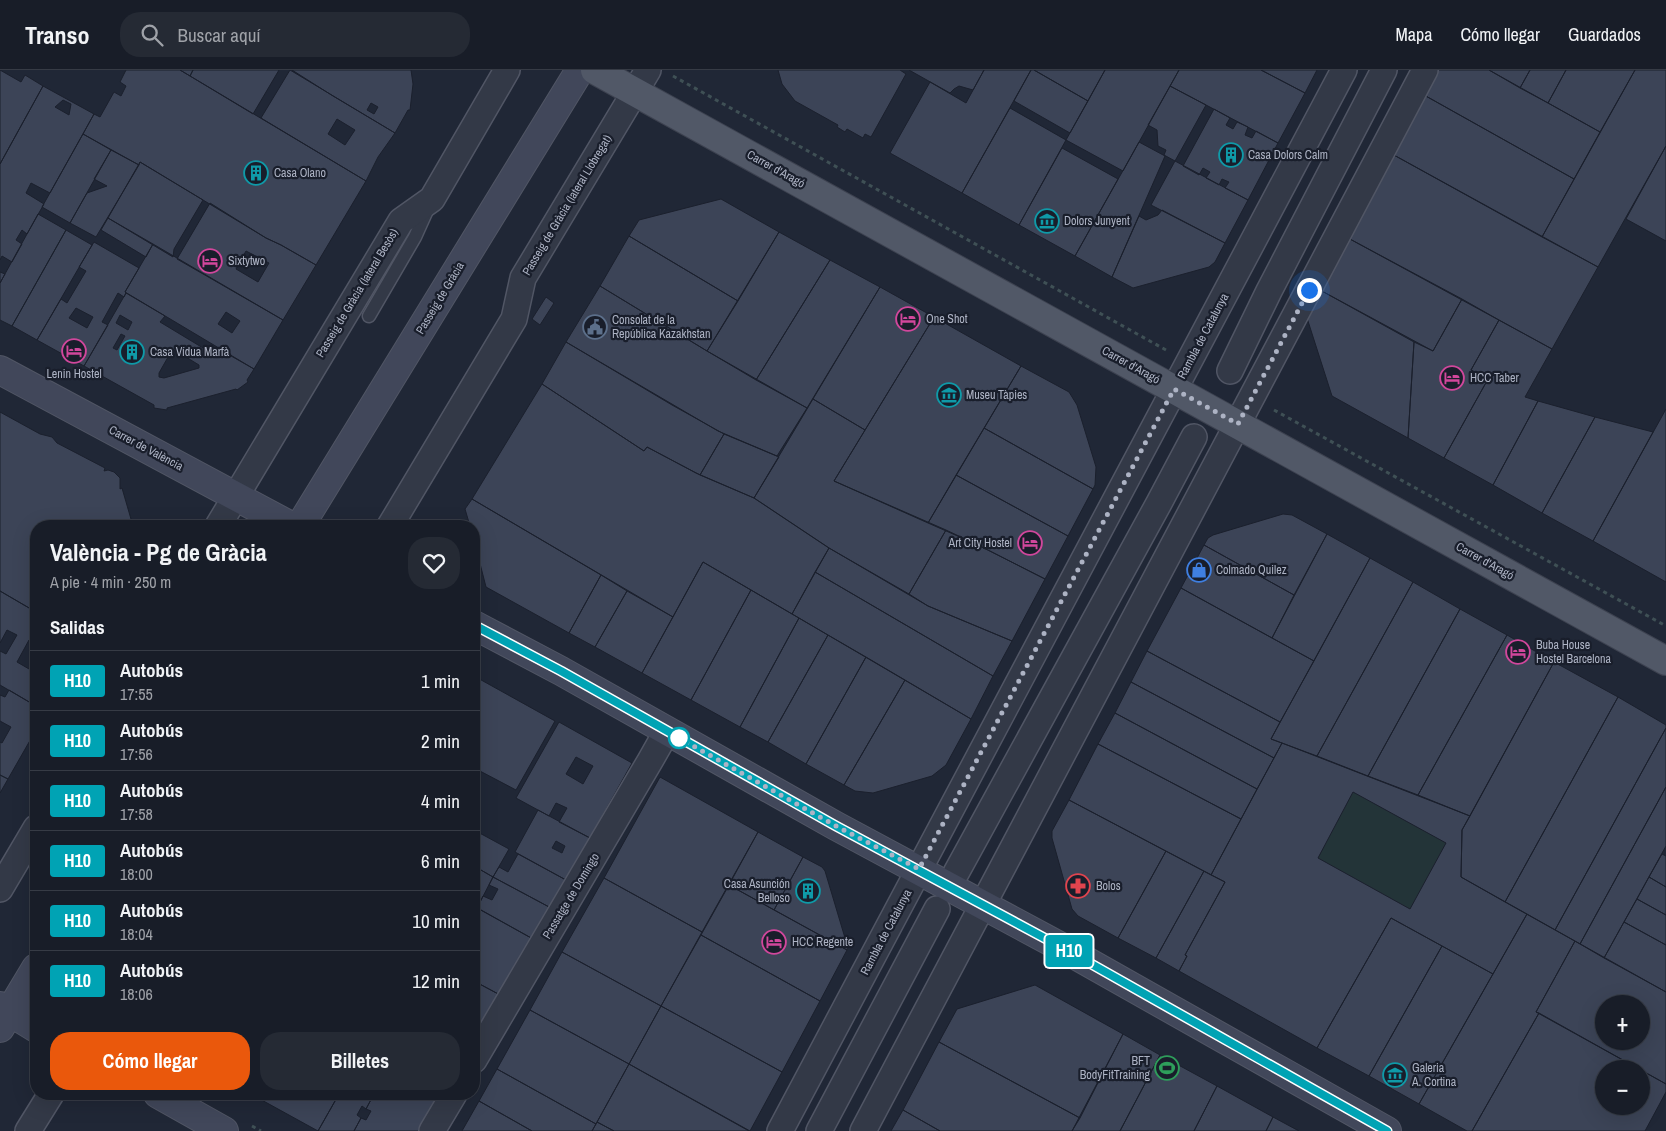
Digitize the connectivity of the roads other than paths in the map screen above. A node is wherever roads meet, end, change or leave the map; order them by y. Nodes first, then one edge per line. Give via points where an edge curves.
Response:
1 (507, 70) edge
2 (580, 70) edge
3 (595, 70) edge
4 (1344, 70) edge
5 (1384, 70) edge
6 (1425, 70) edge
7 (642, 81) edge
8 (432, 199) junction
9 (369, 316) dead end
10 (0, 370) edge
11 (1230, 371) dead end
12 (1174, 389) junction
13 (1238, 424) junction
14 (1194, 437) dead end
15 (236, 496) junction
16 (222, 520) edge
17 (280, 520) edge
18 (304, 520) edge
19 (394, 520) edge
20 (480, 628) edge
21 (1666, 661) edge
22 (666, 731) junction
23 (30, 838) edge
24 (919, 869) junction
25 (956, 873) dead end
26 (0, 889) edge
27 (983, 906) junction
28 (937, 909) dead end
29 (30, 977) edge
30 (3, 1015) edge
31 (30, 1026) edge
32 (480, 1050) edge
33 (47, 1100) edge
34 (169, 1100) edge
35 (450, 1100) edge
36 (28, 1131) edge
37 (224, 1131) edge
38 (432, 1131) edge
39 (780, 1131) edge
40 (819, 1131) edge
41 (864, 1131) edge
42 (1387, 1131) edge

1 - 8 street, Passeig de Gràcia (lateral Besòs)
2 - 18 street, Passeig de Gràcia
3 - 7 main road, Carrer d'Aragó
4 - 12 street, Rambla de Catalunya
5 - 11 street via 1268,291
6 - 13 street
7 - 12 main road, Carrer d'Aragó
7 - 19 street, Passeig de Gràcia (lateral Llobregat) via 523,278 514,319
8 - 9 lane via 415,237
8 - 15 street, Passeig de Gràcia (lateral Besòs) via 401,221
10 - 15 street, Carrer de València
12 - 13 main road, Carrer d'Aragó
12 - 24 street, Rambla de Catalunya
13 - 21 main road, Carrer d'Aragó
13 - 27 street
14 - 25 street
15 - 16 street, Passeig de Gràcia (lateral Besòs)
15 - 17 street, Carrer de València
20 - 22 street
22 - 24 street
22 - 32 street, Passatge de Domingo
23 - 26 street
24 - 27 street
24 - 39 street, Rambla de Catalunya
27 - 41 street
27 - 42 street
28 - 40 street
29 - 30 street
30 - 31 street
33 - 36 street
34 - 37 street
35 - 38 street

